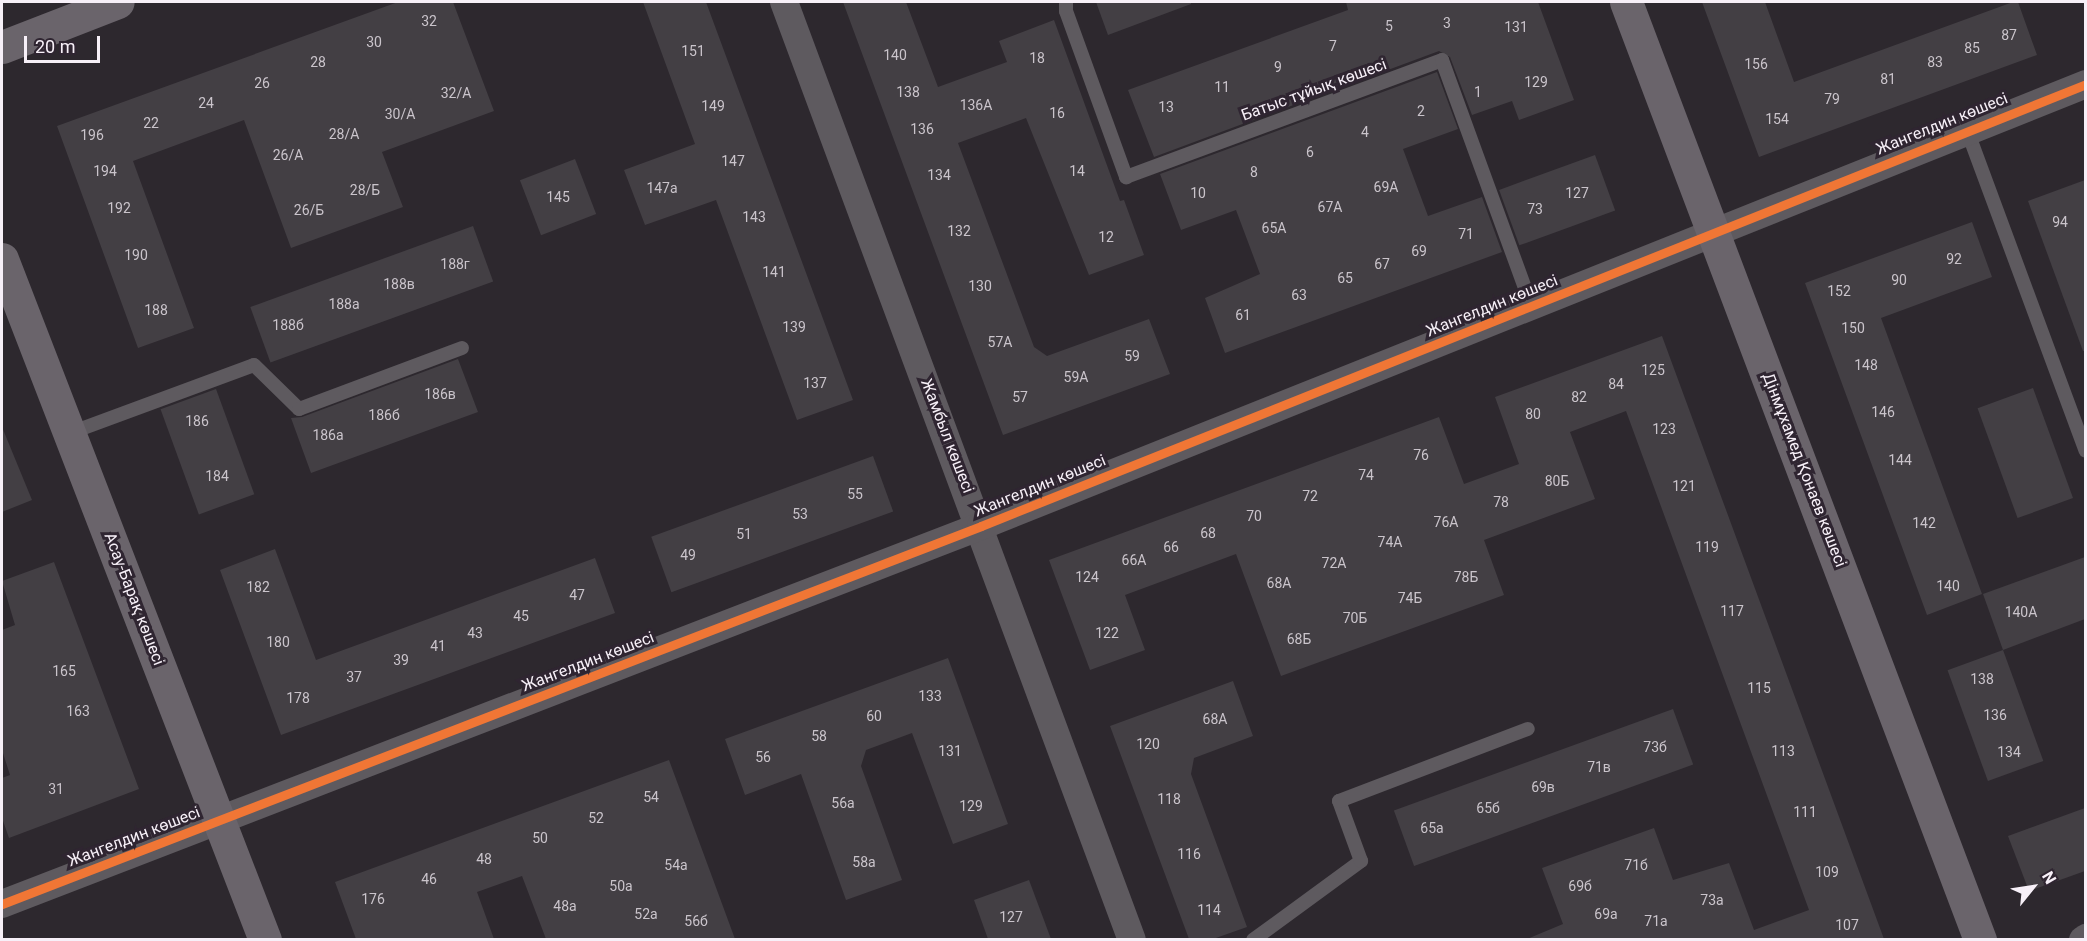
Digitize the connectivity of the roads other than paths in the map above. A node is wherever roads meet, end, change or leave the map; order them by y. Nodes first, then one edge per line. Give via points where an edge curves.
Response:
1 (118, 2) edge
2 (784, 2) edge
3 (1066, 2) edge
4 (1626, 2) edge
5 (2, 47) edge
6 (2085, 84) edge
7 (1967, 130) junction
8 (1715, 232) junction
9 (2, 259) edge
10 (1532, 307) junction
11 (462, 348) dead end
12 (70, 433) junction
13 (2085, 451) edge
14 (981, 526) junction
15 (1528, 729) dead end
16 (219, 821) junction
17 (2, 904) edge
18 (265, 939) edge
19 (1132, 939) edge
20 (1253, 939) edge
21 (1980, 939) edge

1 - 5 street
2 - 14 street, Жамбыл көшесі
3 - 10 lane, Батыс тұйық көшесі via 1126,177 1442,60
4 - 8 street, Дінмұхамед Қонаев көшесі
6 - 7 street, Жангелдин көшесі
7 - 8 street, Жангелдин көшесі
7 - 13 lane
8 - 10 street, Жангелдин көшесі
8 - 21 street, Дінмұхамед Қонаев көшесі
9 - 12 street, Асау-Барақ көшесі
10 - 14 street, Жангелдин көшесі
11 - 12 lane via 299,409 254,365
12 - 16 street, Асау-Барақ көшесі
14 - 16 street, Жангелдин көшесі
14 - 19 street, Жамбыл көшесі
15 - 20 lane via 1339,801 1361,861
16 - 17 street, Жангелдин көшесі
16 - 18 street, Асау-Барақ көшесі

